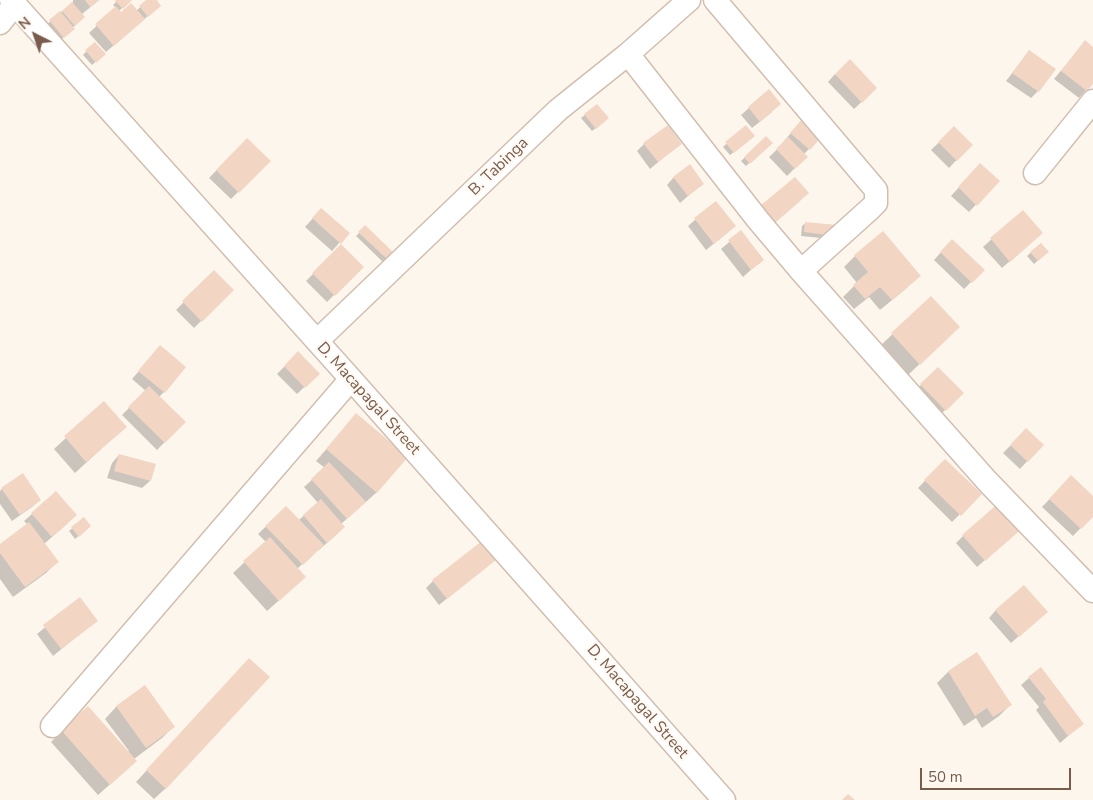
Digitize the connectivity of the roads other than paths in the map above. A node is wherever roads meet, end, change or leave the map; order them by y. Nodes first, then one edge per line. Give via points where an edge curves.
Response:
1 (689, 0) edge
2 (715, 0) edge
3 (13, 2) edge
4 (0, 23) edge
5 (628, 54) junction
6 (1093, 101) edge
7 (1035, 173) dead end
8 (801, 271) junction
9 (317, 341) junction
10 (351, 379) junction
11 (1093, 592) edge
12 (52, 726) dead end
13 (724, 800) edge

1 - 5 street, B. Tabinga
2 - 8 street via 876,190 876,203
3 - 4 street
3 - 9 street, D. Macapagal Street
5 - 8 street
5 - 9 street, B. Tabinga via 558,110
6 - 7 street
8 - 11 street via 987,481
9 - 10 street, D. Macapagal Street
10 - 12 street
10 - 13 street, D. Macapagal Street

